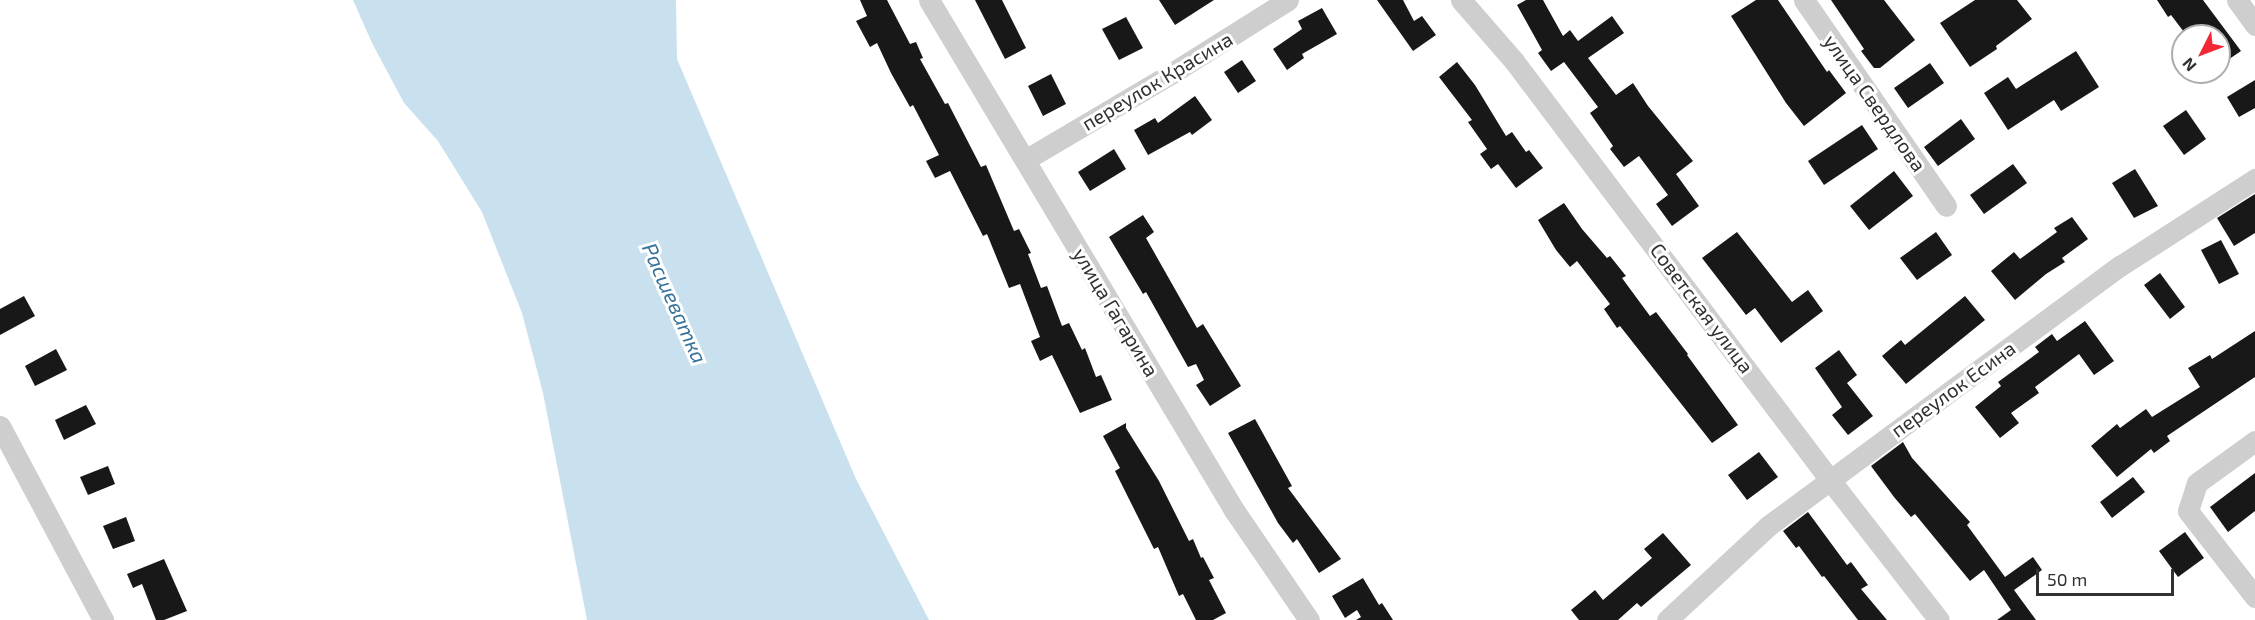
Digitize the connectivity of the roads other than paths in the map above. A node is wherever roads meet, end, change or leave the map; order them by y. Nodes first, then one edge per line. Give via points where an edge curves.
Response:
1 (929, 0) edge
2 (1288, 0) edge
3 (1461, 0) edge
4 (1804, 0) edge
5 (2237, 0) edge
6 (2255, 25) edge
7 (1025, 160) junction
8 (2255, 178) edge
9 (1946, 206) dead end
10 (0, 426) edge
11 (2255, 441) edge
12 (1830, 480) junction
13 (2255, 597) edge
14 (1935, 619) edge
15 (103, 620) edge
16 (1309, 620) edge
17 (1667, 620) edge

1 - 7 street, улица Гагарина
2 - 7 street, переулок Красина
3 - 12 street, Советская улица via 1514,61
4 - 9 street, улица Свердлова
5 - 6 street
7 - 16 street, улица Гагарина via 1234,510
8 - 12 street, переулок Есина via 2120,266
10 - 15 street
11 - 13 street via 2197,483 2188,511
12 - 14 street, Советская улица
12 - 17 street, переулок Есина via 1768,526

